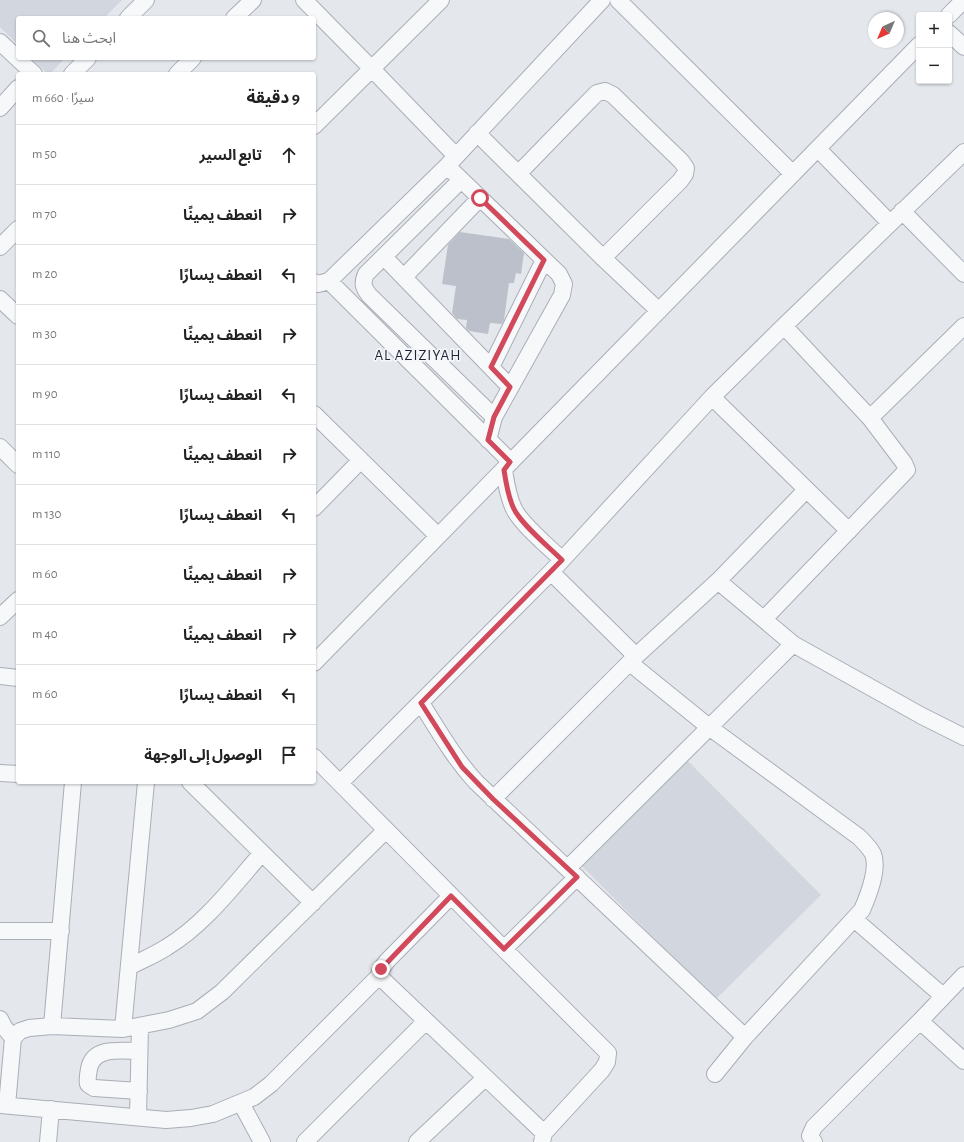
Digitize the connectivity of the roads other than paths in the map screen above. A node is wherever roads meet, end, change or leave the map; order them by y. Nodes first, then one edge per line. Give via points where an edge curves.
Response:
1 (146, 0) edge
2 (253, 0) edge
3 (304, 0) edge
4 (442, 0) edge
5 (602, 0) edge
6 (618, 0) edge
7 (964, 0) edge
8 (952, 12) edge
9 (130, 16) edge
10 (236, 16) edge
11 (952, 36) edge
12 (0, 42) edge
13 (964, 47) edge
14 (916, 48) edge
15 (16, 58) edge
16 (19, 60) edge
17 (86, 60) edge
18 (191, 60) edge
19 (372, 69) junction
20 (31, 72) edge
21 (74, 72) edge
22 (179, 72) edge
23 (16, 90) edge
24 (0, 108) edge
25 (316, 124) edge
26 (478, 133) junction
27 (818, 149) junction
28 (964, 152) edge
29 (451, 161) junction
30 (519, 173) junction
31 (793, 174) junction
32 (461, 180) junction
33 (480, 198) junction
34 (902, 211) junction
35 (389, 222) junction
36 (890, 223) junction
37 (16, 231) edge
38 (404, 237) junction
39 (0, 247) edge
40 (384, 257) junction
41 (603, 258) junction
42 (544, 260) junction
43 (964, 274) edge
44 (404, 277) junction
45 (321, 282) edge
46 (0, 299) edge
47 (659, 311) junction
48 (16, 314) edge
49 (784, 326) junction
50 (964, 326) edge
51 (421, 345) junction
52 (407, 360) junction
53 (491, 367) junction
54 (510, 387) junction
55 (712, 396) junction
56 (316, 416) edge
57 (494, 417) junction
58 (870, 418) junction
59 (488, 440) junction
60 (0, 447) edge
61 (361, 460) junction
62 (16, 463) edge
63 (507, 466) junction
64 (806, 490) junction
65 (316, 506) edge
66 (849, 531) junction
67 (438, 536) junction
68 (562, 560) junction
69 (551, 572) junction
70 (718, 581) junction
71 (764, 619) junction
72 (793, 644) junction
73 (633, 659) junction
74 (316, 661) edge
75 (0, 676) edge
76 (16, 678) edge
77 (421, 703) junction
78 (709, 727) junction
79 (964, 737) edge
80 (316, 759) edge
81 (0, 773) edge
82 (16, 774) edge
83 (340, 783) junction
84 (73, 784) edge
85 (146, 784) edge
86 (197, 784) edge
87 (493, 799) junction
88 (386, 830) junction
89 (262, 853) junction
90 (572, 872) junction
91 (451, 896) junction
92 (313, 903) junction
93 (854, 918) junction
94 (0, 931) edge
95 (60, 931) junction
96 (504, 949) junction
97 (129, 967) junction
98 (964, 975) edge
99 (379, 976) junction
100 (943, 996) junction
101 (0, 1019) edge
102 (426, 1021) junction
103 (920, 1022) junction
104 (52, 1026) junction
105 (140, 1026) junction
106 (123, 1029) junction
107 (745, 1037) junction
108 (13, 1038) junction
109 (139, 1051) junction
110 (964, 1061) edge
111 (715, 1074) dead end
112 (486, 1078) junction
113 (139, 1091) junction
114 (241, 1103) junction
115 (4, 1105) edge
116 (51, 1109) junction
117 (138, 1117) junction
118 (543, 1138) edge
119 (48, 1142) edge
120 (262, 1142) edge
121 (305, 1142) edge
122 (417, 1142) edge
123 (814, 1142) edge

1 - 9 street
2 - 10 street
3 - 19 street
4 - 19 street
5 - 26 street
6 - 31 street
7 - 8 street
11 - 13 street
12 - 15 street
14 - 27 street
16 - 20 street
17 - 21 street
18 - 22 street
19 - 25 street
19 - 29 street
23 - 24 street
26 - 29 street
26 - 30 street
27 - 31 street
27 - 36 street
28 - 34 street
29 - 32 street
29 - 35 street
30 - 41 street
30 - 41 street via 588,102 605,91 613,95 681,161 686,168 680,181
31 - 47 street
32 - 33 street
32 - 38 street
33 - 42 street
33 - 44 street
34 - 36 street
34 - 43 street
35 - 38 street
35 - 45 street
36 - 49 street
37 - 39 street
38 - 40 street
40 - 44 street
40 - 51 street via 366,274 364,288
41 - 47 street
42 - 53 street
42 - 54 street via 559,274 564,284 562,295
44 - 53 street
45 - 52 street
46 - 48 street
47 - 63 street
49 - 55 street
49 - 58 street
50 - 58 street
51 - 52 street
51 - 57 street
52 - 59 street
53 - 54 street
54 - 57 street
55 - 64 street
55 - 68 street
56 - 61 street
57 - 59 street
58 - 66 street via 904,462 906,470
59 - 63 street
60 - 62 street
61 - 65 street
61 - 67 street
63 - 67 street
63 - 68 street via 510,500 517,514
64 - 66 street
64 - 70 street
66 - 71 street
67 - 74 street
68 - 69 street
69 - 73 street
69 - 77 street
70 - 71 street
70 - 73 street
71 - 72 street
72 - 78 street
72 - 79 street
73 - 78 street
73 - 87 street
75 - 76 street
77 - 83 street
77 - 87 street via 462,767
78 - 90 street
78 - 93 street via 867,844 873,854 875,867 867,900
80 - 83 street
81 - 82 street
83 - 88 street
84 - 95 street
85 - 97 street
86 - 89 street
87 - 90 street
88 - 91 street
88 - 92 street
89 - 92 street
89 - 97 street via 195,926 167,947
90 - 96 street
90 - 107 street
91 - 96 street
91 - 99 street via 387,961
92 - 105 street via 222,992 196,1011
93 - 100 street
93 - 107 street
94 - 95 street
95 - 104 street
96 - 118 street via 608,1053 607,1062 602,1070
97 - 106 street
98 - 100 street
99 - 102 street
99 - 114 street via 271,1084
100 - 103 street
101 - 108 street
102 - 112 street
102 - 121 street
103 - 110 street
103 - 123 street via 814,1127 810,1136
104 - 106 street
104 - 108 street via 28,1028
105 - 106 street
105 - 109 street
107 - 111 street
108 - 115 street
109 - 113 street
109 - 113 street via 102,1052 90,1062 87,1079 88,1084 94,1088
112 - 118 street
112 - 122 street
113 - 117 street
114 - 117 street via 213,1114 191,1118 166,1120
114 - 120 street
115 - 116 street
116 - 117 street
116 - 119 street

